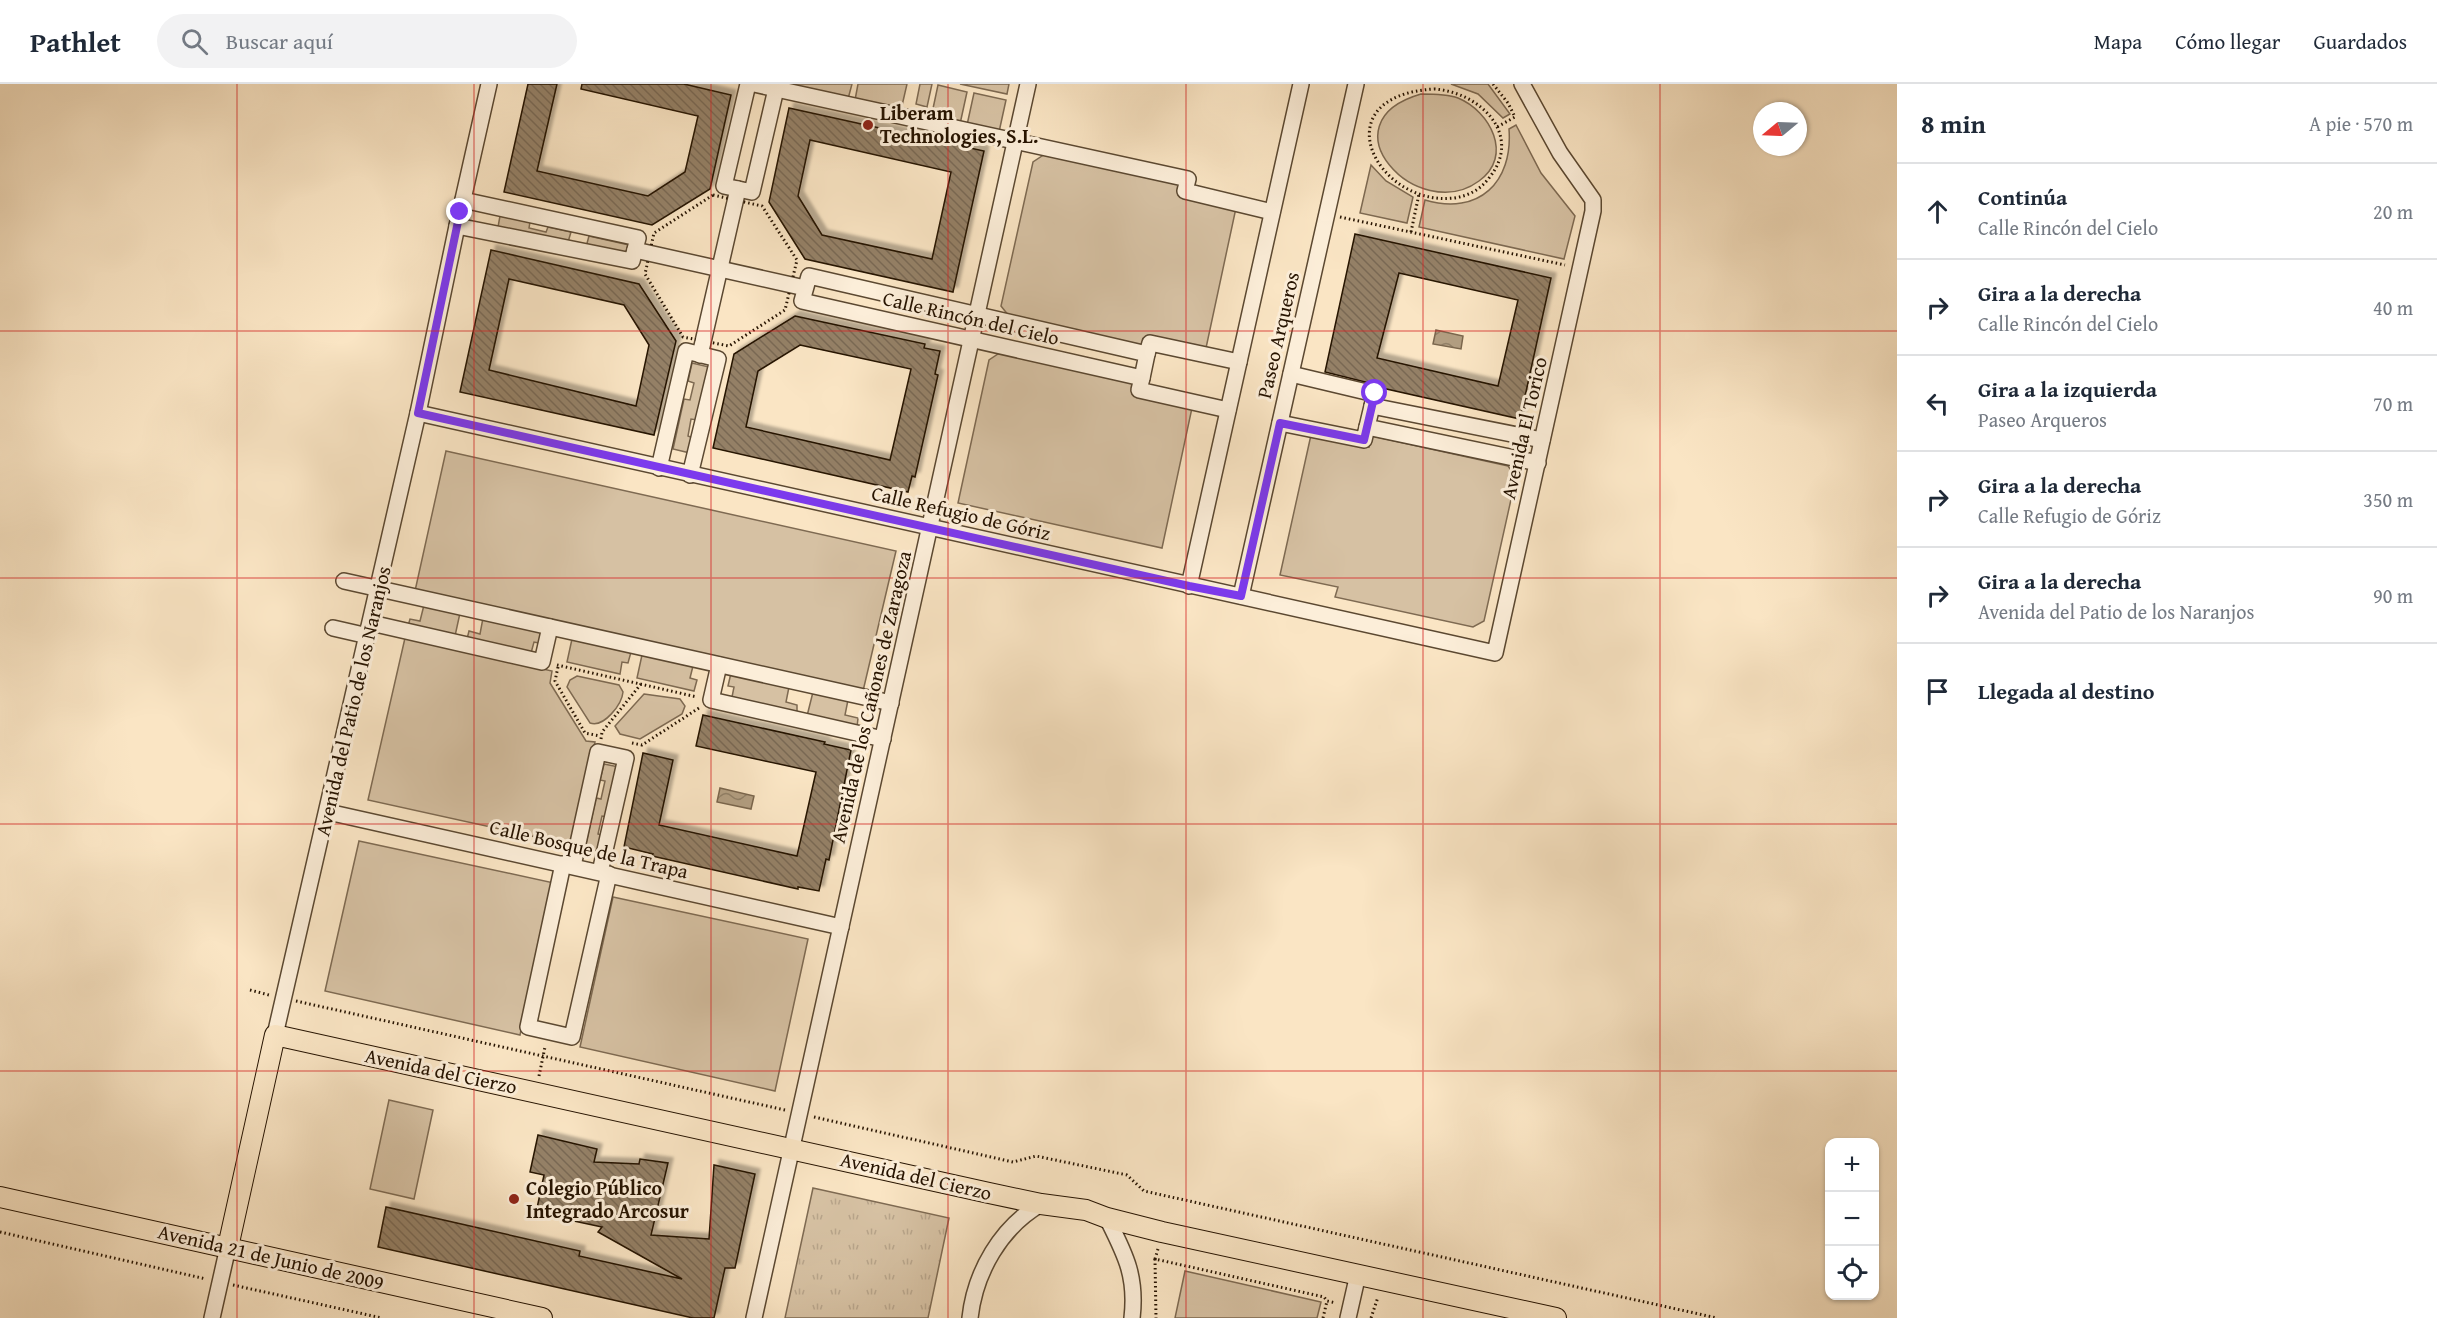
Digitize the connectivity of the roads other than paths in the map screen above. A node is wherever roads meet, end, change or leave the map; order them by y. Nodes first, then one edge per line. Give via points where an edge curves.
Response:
1 (489, 84) edge
2 (748, 84) edge
3 (754, 84) edge
4 (1028, 84) edge
5 (1301, 84) edge
6 (1356, 84) edge
7 (1522, 84) edge
8 (776, 89) junction
9 (1014, 142) junction
10 (738, 189) junction
11 (462, 200) junction
12 (1272, 212) junction
13 (457, 226) junction
14 (635, 250) junction
15 (720, 269) junction
16 (806, 288) junction
17 (976, 314) junction
18 (970, 339) junction
19 (1147, 354) junction
20 (700, 355) junction
21 (1239, 362) junction
22 (1291, 374) junction
23 (1142, 378) junction
24 (1372, 406) junction
25 (1228, 410) junction
26 (418, 413) junction
27 (1280, 423) junction
28 (1367, 427) junction
29 (1542, 440) junction
30 (1538, 463) junction
31 (659, 468) junction
32 (690, 475) junction
33 (930, 528) junction
34 (344, 581) dead end
35 (1189, 586) junction
36 (378, 589) junction
37 (1241, 596) junction
38 (550, 627) junction
39 (333, 628) dead end
40 (369, 629) junction
41 (1495, 653) joint
42 (719, 665) junction
43 (891, 703) junction
44 (883, 739) junction
45 (328, 812) junction
46 (568, 865) junction
47 (604, 873) junction
48 (841, 927) junction
49 (275, 1035) junction
50 (792, 1148) junction
51 (0, 1197) edge
52 (1041, 1204) junction
53 (1107, 1218) junction
54 (228, 1247) junction
55 (1358, 1275) junction
56 (1349, 1312) edge
57 (212, 1318) edge
58 (542, 1318) edge
59 (754, 1318) edge
60 (970, 1318) edge
61 (1132, 1318) edge
62 (1556, 1318) edge

1 - 11 street, Avenida del Patio de los Naranjos
2 - 10 street via 724,186
3 - 8 street
4 - 9 street, Avenida de los Cañones de Zaragoza
5 - 12 street, Paseo Arqueros
6 - 22 street, Paseo Arqueros
7 - 29 street, Avenida El Torico via 1560,153 1593,200 1582,268
8 - 9 street
8 - 10 street via 752,192
9 - 12 street via 1188,179 1185,191
9 - 17 street, Avenida de los Cañones de Zaragoza
10 - 15 street
11 - 13 street, Avenida del Patio de los Naranjos
11 - 14 street via 638,238
12 - 21 street, Paseo Arqueros
13 - 14 street via 633,261
13 - 26 street, Avenida del Patio de los Naranjos
14 - 15 street
15 - 16 street
15 - 20 street
16 - 17 street, Calle Rincón del Cielo via 808,276
16 - 18 street, Calle Rincón del Cielo via 802,301
17 - 18 street, Avenida de los Cañones de Zaragoza
17 - 19 street, Calle Rincón del Cielo
18 - 23 street, Calle Rincón del Cielo
18 - 33 street, Avenida de los Cañones de Zaragoza
19 - 21 street via 1150,343
19 - 23 street
20 - 31 street via 686,351
20 - 32 street via 718,359
21 - 25 street, Paseo Arqueros
22 - 24 street via 1375,393
22 - 27 street, Paseo Arqueros
23 - 25 street via 1139,390
24 - 28 street
24 - 29 street
25 - 35 street, Paseo Arqueros
26 - 31 street, Calle Refugio de Góriz
26 - 36 street, Avenida del Patio de los Naranjos
27 - 28 street via 1364,440
27 - 37 street, Paseo Arqueros
28 - 30 street
29 - 30 street, Avenida El Torico
30 - 41 street, Avenida El Torico
31 - 32 street, Calle Refugio de Góriz
32 - 33 street, Calle Refugio de Góriz
33 - 35 street, Calle Refugio de Góriz
33 - 43 street, Avenida de los Cañones de Zaragoza
34 - 36 street
35 - 37 street, Calle Refugio de Góriz
36 - 38 street
36 - 40 street, Avenida del Patio de los Naranjos
37 - 41 street, Calle Refugio de Góriz
38 - 40 street via 542,662
38 - 42 street
39 - 40 street
40 - 45 street, Avenida del Patio de los Naranjos
42 - 43 street
42 - 44 street via 711,700
43 - 44 street, Avenida de los Cañones de Zaragoza
44 - 48 street, Avenida de los Cañones de Zaragoza
45 - 46 street, Calle Bosque de la Trapa
45 - 49 street, Avenida del Patio de los Naranjos
46 - 47 street, Calle Bosque de la Trapa
46 - 47 street via 598,752 626,758
46 - 47 street via 528,1027 549,1032 572,1037
47 - 48 street, Calle Bosque de la Trapa
48 - 50 street, Avenida de los Cañones de Zaragoza
49 - 50 main road, Avenida del Cierzo
49 - 54 main road, Avenida del Patio de los Naranjos
50 - 52 main road, Avenida del Cierzo
50 - 59 street, Avenida de los Cañones de Zaragoza
51 - 54 main road, Avenida 21 de Junio de 2009
52 - 53 main road, Avenida del Cierzo via 1072,1206
52 - 60 street via 1012,1226 993,1252 976,1287
53 - 55 main road, Avenida del Cierzo
53 - 61 street via 1130,1269
54 - 57 street, Avenida del Patio de los Naranjos
54 - 58 main road, Avenida 21 de Junio de 2009
55 - 56 street
55 - 62 main road, Avenida del Cierzo

